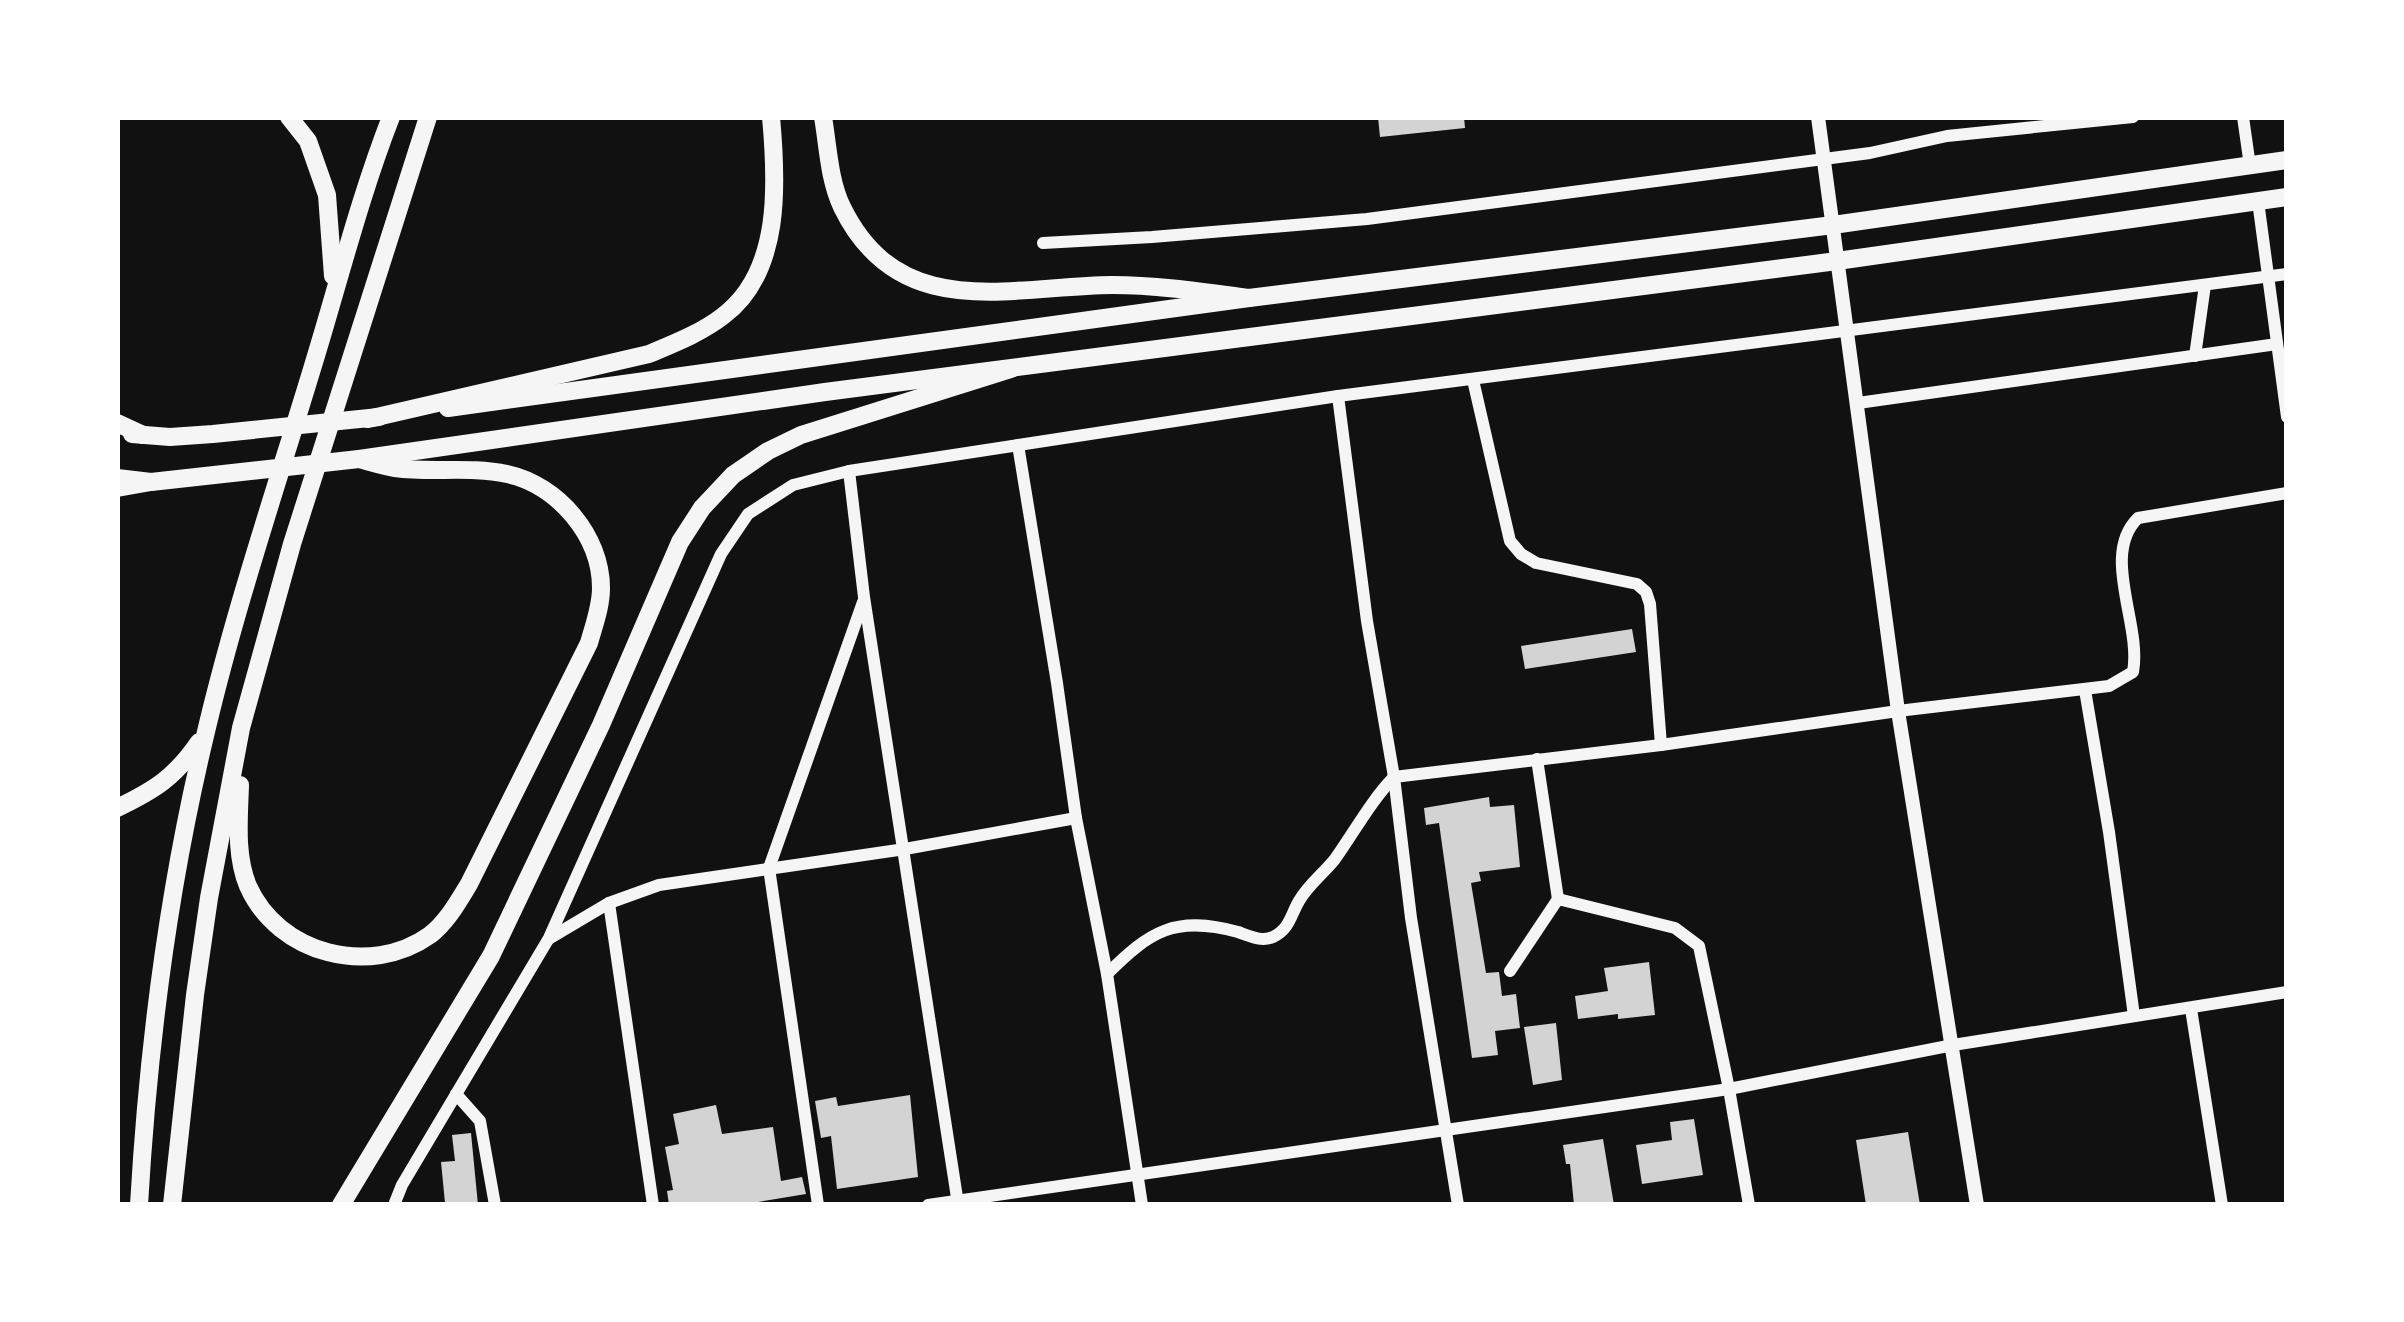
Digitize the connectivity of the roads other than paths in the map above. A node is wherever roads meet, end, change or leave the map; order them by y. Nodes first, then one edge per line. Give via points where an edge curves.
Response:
1 (289, 117) edge
2 (391, 117) edge
3 (771, 117) edge
4 (823, 117) edge
5 (1818, 117) edge
6 (2133, 117) edge
7 (2243, 117) edge
8 (428, 118) edge
9 (1823, 158) junction
10 (2287, 160) edge
11 (2250, 166) junction
12 (2287, 197) edge
13 (2258, 201) junction
14 (1833, 225) junction
15 (1043, 243) dead end
16 (1837, 261) junction
17 (2287, 274) edge
18 (2268, 277) junction
19 (2205, 285) junction
20 (1249, 298) junction
21 (332, 301) junction
22 (1848, 332) junction
23 (2277, 344) junction
24 (2195, 356) junction
25 (1011, 369) junction
26 (1473, 380) junction
27 (1338, 396) junction
28 (1858, 403) junction
29 (2287, 417) edge
30 (368, 419) junction
31 (117, 423) edge
32 (117, 432) edge
33 (143, 435) junction
34 (1018, 445) junction
35 (359, 459) junction
36 (849, 471) junction
37 (117, 478) edge
38 (151, 482) junction
39 (117, 488) edge
40 (2287, 493) edge
41 (864, 597) junction
42 (2086, 690) junction
43 (1898, 711) junction
44 (241, 728) junction
45 (206, 733) junction
46 (1661, 745) junction
47 (1537, 759) junction
48 (1394, 777) junction
49 (117, 808) edge
50 (1076, 818) junction
51 (905, 849) junction
52 (769, 868) junction
53 (1558, 899) junction
54 (609, 903) junction
55 (549, 938) junction
56 (1510, 970) dead end
57 (1107, 974) junction
58 (2287, 992) edge
59 (2191, 1009) junction
60 (2134, 1016) junction
61 (1952, 1045) junction
62 (1730, 1089) junction
63 (456, 1094) junction
64 (1445, 1131) junction
65 (1137, 1177) junction
66 (958, 1203) edge
67 (140, 1205) edge
68 (172, 1205) edge
69 (341, 1205) edge
70 (394, 1205) edge
71 (495, 1205) edge
72 (653, 1205) edge
73 (818, 1205) edge
74 (928, 1205) edge
75 (1142, 1205) edge
76 (1458, 1205) edge
77 (1749, 1205) edge
78 (1977, 1205) edge
79 (2222, 1205) edge

1 - 21 main road via 308,142 327,195
2 - 21 main road
3 - 30 main road via 772,212 763,263 726,314 649,354
4 - 20 main road via 841,204 880,257 922,282 973,293 1111,286
5 - 9 street
6 - 9 street
7 - 11 street
8 - 44 main road
9 - 14 street
9 - 15 street via 1367,219
10 - 11 main road
11 - 14 main road
12 - 13 main road
13 - 16 main road
13 - 18 street
14 - 16 street
14 - 20 main road
16 - 22 street
16 - 25 main road
17 - 18 street
18 - 19 street
18 - 23 street
19 - 22 street
19 - 24 street
20 - 30 main road
21 - 45 main road
22 - 26 street
22 - 28 street
23 - 24 street
23 - 29 street
24 - 28 street
25 - 35 main road
25 - 69 main road via 801,435 733,475 702,508 491,956
26 - 27 street
26 - 46 street via 1510,541 1536,563 1646,592
27 - 34 street
27 - 48 street
28 - 43 street
30 - 33 main road
31 - 33 main road
32 - 33 main road
34 - 36 street
34 - 50 street
35 - 38 main road
35 - 44 main road via 512,475 554,496 580,525 599,567 589,643 450,915 386,955 364,959 313,948 275,922 253,894 240,850
36 - 41 street
36 - 55 street via 793,484 748,514 722,554
37 - 38 main road
38 - 39 main road
40 - 42 street via 2138,518 2123,543 2122,572 2133,672
41 - 51 street
41 - 52 street
42 - 43 street
42 - 60 street
43 - 46 street
43 - 61 street
44 - 68 main road via 209,898
45 - 49 main road via 172,777
45 - 67 main road via 161,974
46 - 47 street
47 - 48 street
47 - 53 street
48 - 57 street via 1276,936 1172,928 1152,934
48 - 64 street
50 - 51 street
50 - 57 street
51 - 52 street
51 - 66 street
52 - 54 street via 659,885
52 - 73 street
53 - 56 street
53 - 62 street via 1675,928 1699,946
54 - 55 street
54 - 72 street
55 - 63 street
57 - 65 street
58 - 59 street
59 - 60 street
59 - 79 street
60 - 61 street
61 - 62 street
61 - 78 street
62 - 64 street
62 - 77 street
63 - 70 street
63 - 71 street via 480,1120
64 - 65 street
64 - 76 street
65 - 66 street
65 - 75 street
66 - 74 street

